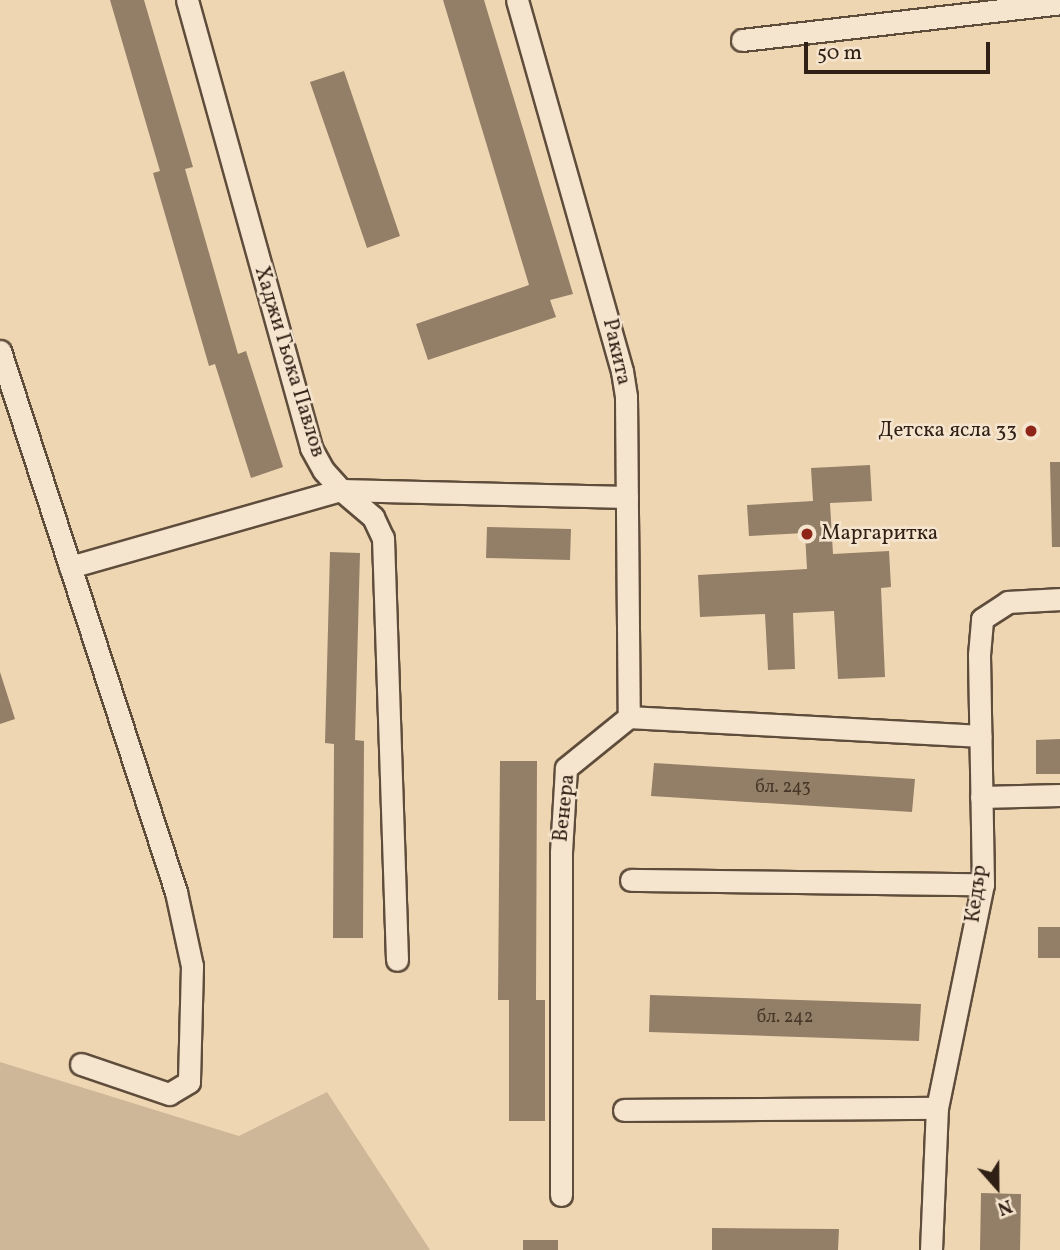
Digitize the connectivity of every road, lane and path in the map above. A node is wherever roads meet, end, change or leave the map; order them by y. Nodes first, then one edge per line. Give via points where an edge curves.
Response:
1 (187, 0) edge
2 (517, 0) edge
3 (1060, 3) edge
4 (742, 40) dead end
5 (0, 351) edge
6 (341, 491) junction
7 (627, 497) junction
8 (70, 566) junction
9 (1060, 599) edge
10 (629, 717) junction
11 (980, 736) junction
12 (1060, 795) edge
13 (981, 797) junction
14 (631, 880) dead end
15 (983, 884) junction
16 (397, 960) dead end
17 (81, 1064) dead end
18 (937, 1108) junction
19 (624, 1110) dead end
20 (561, 1195) dead end
21 (931, 1250) edge

1 - 6 street, Хаджи Гьока Павлов via 311,448
2 - 7 street, Ракита via 622,371
3 - 4 street
5 - 8 street
6 - 7 street
6 - 8 street
6 - 16 street, Хаджи Гьока Павлов via 373,517 383,538
7 - 10 street, Ракита
8 - 17 street via 176,892 191,966 189,1082 169,1094
9 - 11 street, Кедър via 1007,601 982,618
10 - 11 street
10 - 20 street, Венера via 566,768 561,852
11 - 13 street, Кедър
12 - 13 street
13 - 15 street, Кедър
14 - 15 street
15 - 18 street, Кедър
18 - 19 street
18 - 21 street, Кедър

